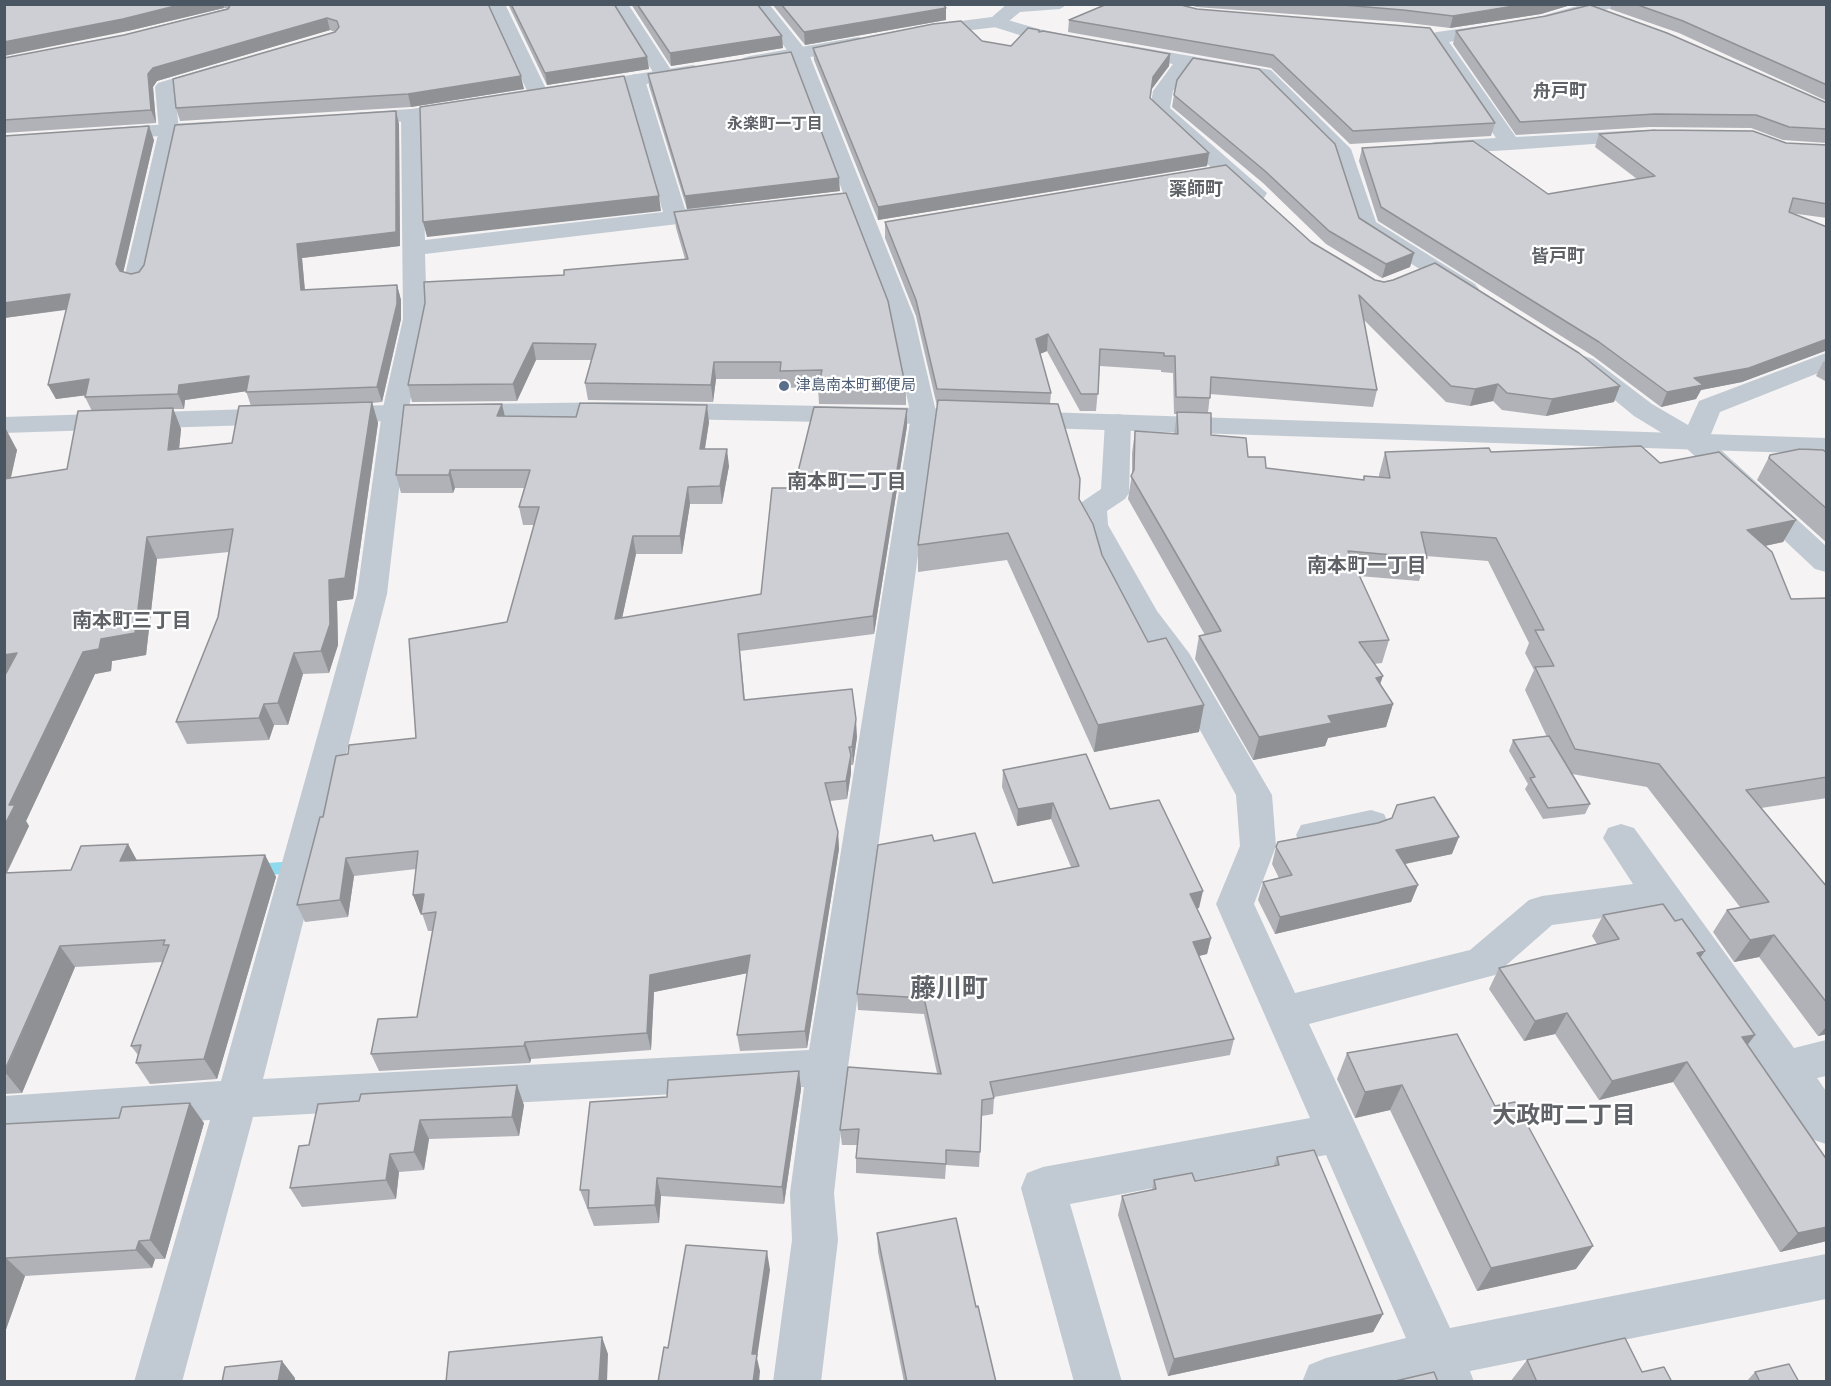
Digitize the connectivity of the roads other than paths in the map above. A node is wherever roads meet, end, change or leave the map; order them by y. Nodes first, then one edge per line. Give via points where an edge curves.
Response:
1 (495, 4) edge
2 (619, 4) edge
3 (759, 4) edge
4 (1060, 4) edge
5 (1011, 6) edge
6 (1597, 7) edge
7 (1620, 21) edge
8 (997, 22) junction
9 (1426, 28) edge
10 (900, 35) edge
11 (1450, 36) junction
12 (878, 39) edge
13 (1087, 44) edge
14 (1108, 48) edge
15 (800, 54) junction
16 (1185, 61) junction
17 (238, 64) edge
18 (733, 65) edge
19 (710, 68) edge
20 (665, 76) junction
21 (634, 80) junction
22 (487, 104) edge
23 (411, 115) junction
24 (333, 120) edge
25 (240, 126) edge
26 (169, 130) junction
27 (87, 135) edge
28 (1661, 136) edge
29 (1510, 144) junction
30 (1414, 149) edge
31 (1227, 171) junction
32 (1204, 175) edge
33 (1269, 206) edge
34 (744, 210) edge
35 (676, 217) junction
36 (415, 248) junction
37 (136, 279) edge
38 (1484, 299) edge
39 (1566, 352) edge
40 (1827, 361) edge
41 (394, 412) junction
42 (924, 416) junction
43 (1118, 422) junction
44 (4, 425) edge
45 (1695, 441) junction
46 (1827, 446) edge
47 (1827, 562) edge
48 (1371, 824) edge
49 (1621, 838) dead end
50 (1258, 846) junction
51 (1662, 895) junction
52 (1283, 1013) junction
53 (1827, 1058) edge
54 (827, 1067) junction
55 (1786, 1068) junction
56 (237, 1099) junction
57 (4, 1115) edge
58 (1827, 1125) edge
59 (1337, 1133) junction
60 (1827, 1277) edge
61 (1444, 1368) edge
62 (158, 1382) edge
63 (797, 1382) edge
64 (1098, 1382) edge
65 (1326, 1382) edge

1 - 21 street via 529,97
2 - 20 street
3 - 15 street
4 - 5 street
5 - 8 street
6 - 7 street
6 - 11 street
8 - 10 street
8 - 13 street
9 - 11 street
11 - 29 street via 1437,38
12 - 15 street
14 - 16 street
15 - 18 street
15 - 42 street via 845,199 880,229
16 - 31 street via 1163,91 1160,110
16 - 38 street via 1264,74 1356,152 1366,225 1423,272
17 - 26 street via 165,87
19 - 20 street
20 - 21 street
21 - 35 street
22 - 23 street
23 - 24 street
23 - 36 street
25 - 26 street
26 - 27 street
26 - 37 street
28 - 29 street
29 - 30 street
31 - 32 street
31 - 33 street
34 - 35 street
35 - 36 street
36 - 41 street via 415,319
39 - 45 street via 1643,410
40 - 45 street via 1708,407
41 - 42 street via 624,410
41 - 44 street
41 - 56 street via 372,594
42 - 43 street
42 - 54 street
43 - 45 street
43 - 50 street via 1115,493 1092,508 1093,525 1145,617 1178,661 1254,795
45 - 46 street
45 - 47 street
48 - 50 street
49 - 51 street
50 - 52 street via 1235,904
51 - 52 street via 1542,911 1481,963
51 - 55 street
52 - 59 street
53 - 55 street
54 - 56 street
54 - 63 street via 812,1193 814,1240
55 - 58 street
56 - 57 street
56 - 62 street
59 - 61 street
59 - 64 street via 1043,1188
60 - 61 street
61 - 65 street

